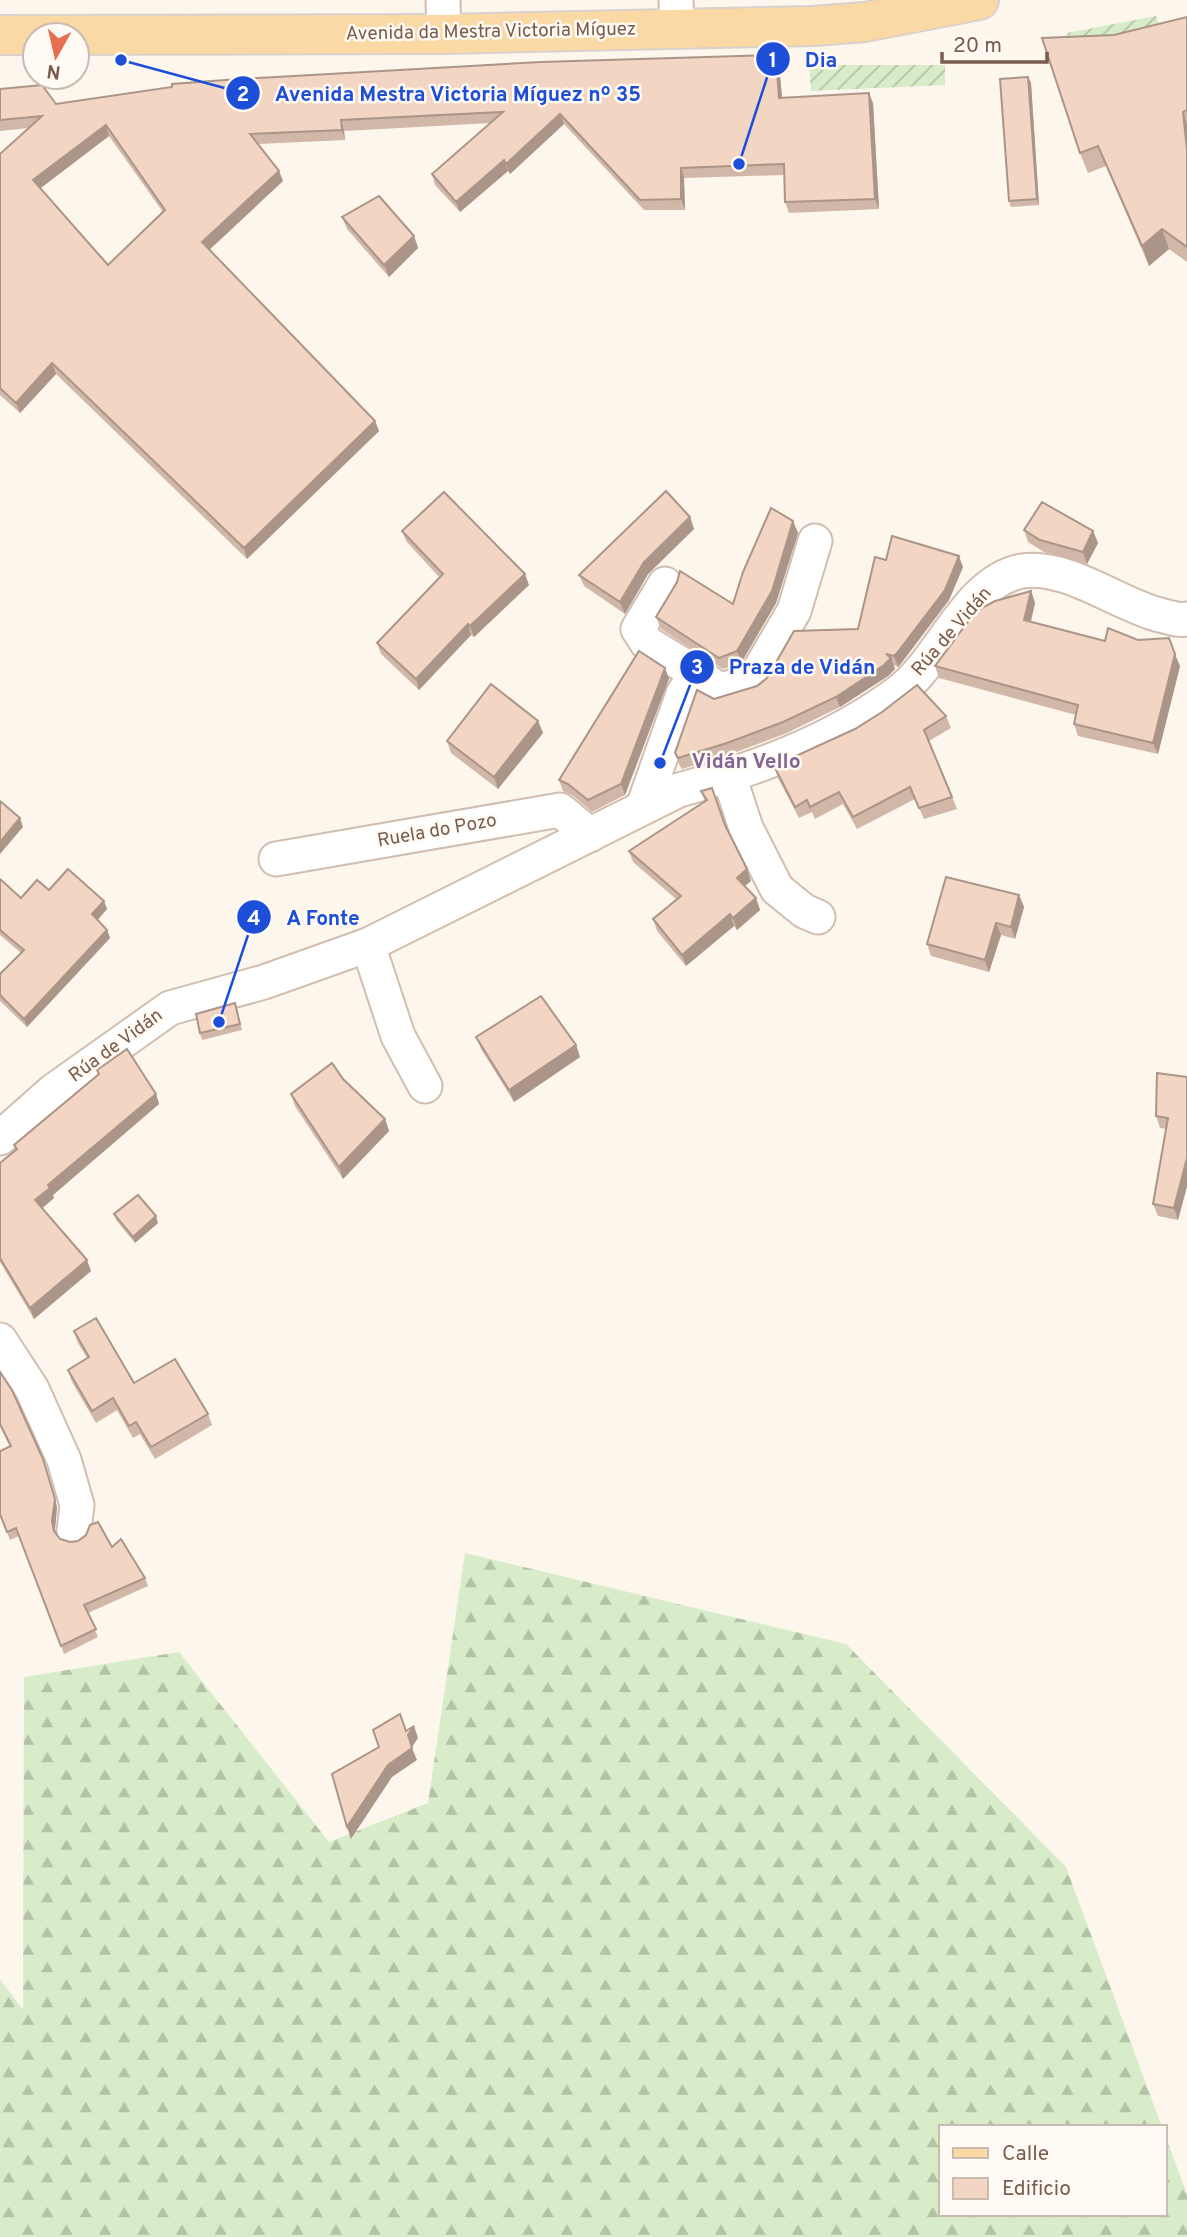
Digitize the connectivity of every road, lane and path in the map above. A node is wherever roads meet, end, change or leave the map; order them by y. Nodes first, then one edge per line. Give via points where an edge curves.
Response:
1 (979, 0) edge
2 (676, 15) edge
3 (443, 17) edge
4 (0, 35) edge
5 (815, 541) dead end
6 (666, 584) dead end
7 (1187, 619) edge
8 (696, 673) junction
9 (729, 776) junction
10 (643, 807) junction
11 (590, 835) junction
12 (275, 859) dead end
13 (818, 917) dead end
14 (368, 945) junction
15 (425, 1086) dead end
16 (0, 1138) edge
17 (0, 1340) edge
18 (74, 1531) dead end

1 - 2 main road, Avenida da Mestra Victoria Míguez via 865,22 814,26
2 - 3 main road, Avenida da Mestra Victoria Míguez
3 - 4 main road, Avenida da Mestra Victoria Míguez
5 - 8 street via 794,611 754,679 720,691
6 - 8 street via 638,629 647,643
7 - 9 street, Rúa de Vidán via 1145,611 1051,571 1006,575 983,590 901,690 825,738
8 - 10 street via 683,694
9 - 10 street, Rúa de Vidán via 679,790
9 - 13 street via 746,828 777,888
10 - 11 street, Rúa de Vidán
11 - 12 street, Ruela do Pozo via 560,810
11 - 14 street, Rúa de Vidán
14 - 15 street via 398,1036
14 - 16 street, Rúa de Vidán via 264,982 170,1008 53,1091
17 - 18 street via 32,1389 64,1460 77,1505

